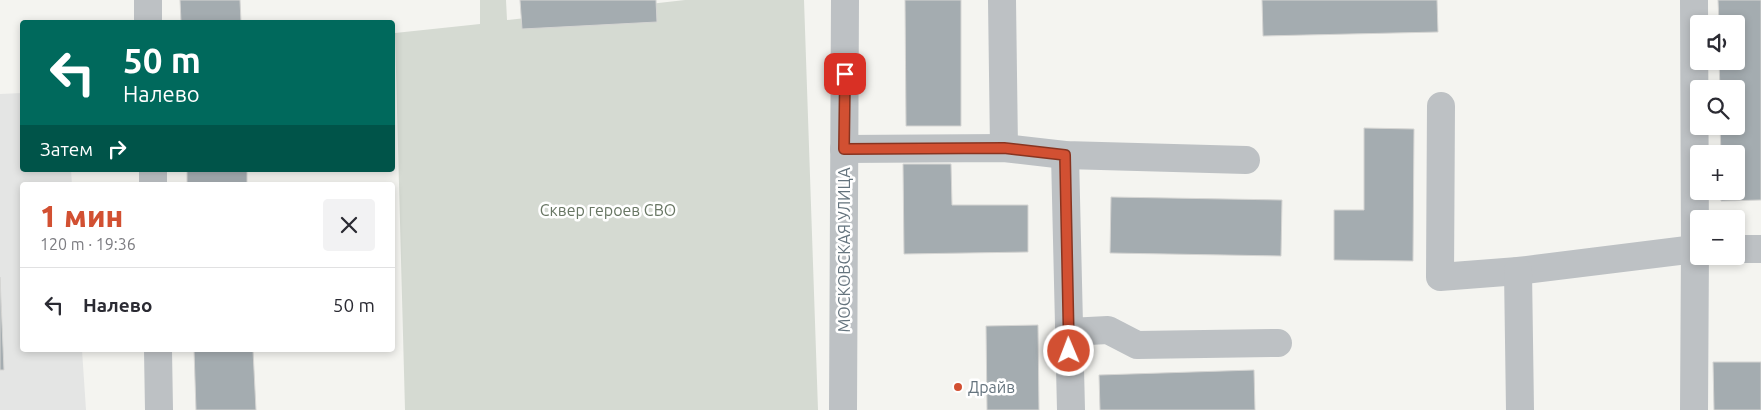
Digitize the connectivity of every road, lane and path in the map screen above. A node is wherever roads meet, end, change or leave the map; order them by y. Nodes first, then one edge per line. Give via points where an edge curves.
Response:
1 (148, 0) edge
2 (845, 0) edge
3 (1002, 0) edge
4 (1694, 0) edge
5 (148, 20) edge
6 (1442, 106) dead end
7 (1004, 148) junction
8 (844, 149) junction
9 (1065, 155) junction
10 (1246, 160) dead end
11 (1697, 210) edge
12 (1745, 249) edge
13 (1761, 249) edge
14 (1690, 250) edge
15 (1697, 265) edge
16 (1518, 271) junction
17 (1069, 332) junction
18 (1278, 342) dead end
19 (158, 352) edge
20 (159, 410) edge
21 (843, 410) edge
22 (1071, 410) edge
23 (1520, 410) edge
24 (1694, 410) edge

1 - 5 street
2 - 8 street, МОСКОВСКАЯ УЛИЦА
3 - 7 street
4 - 11 street
6 - 16 street via 1440,277
7 - 8 street
7 - 9 street
8 - 21 street, МОСКОВСКАЯ УЛИЦА
9 - 10 street
9 - 17 street
12 - 13 street
14 - 16 street
15 - 24 street
16 - 23 street
17 - 18 street via 1108,330 1136,344
17 - 22 street
19 - 20 street

